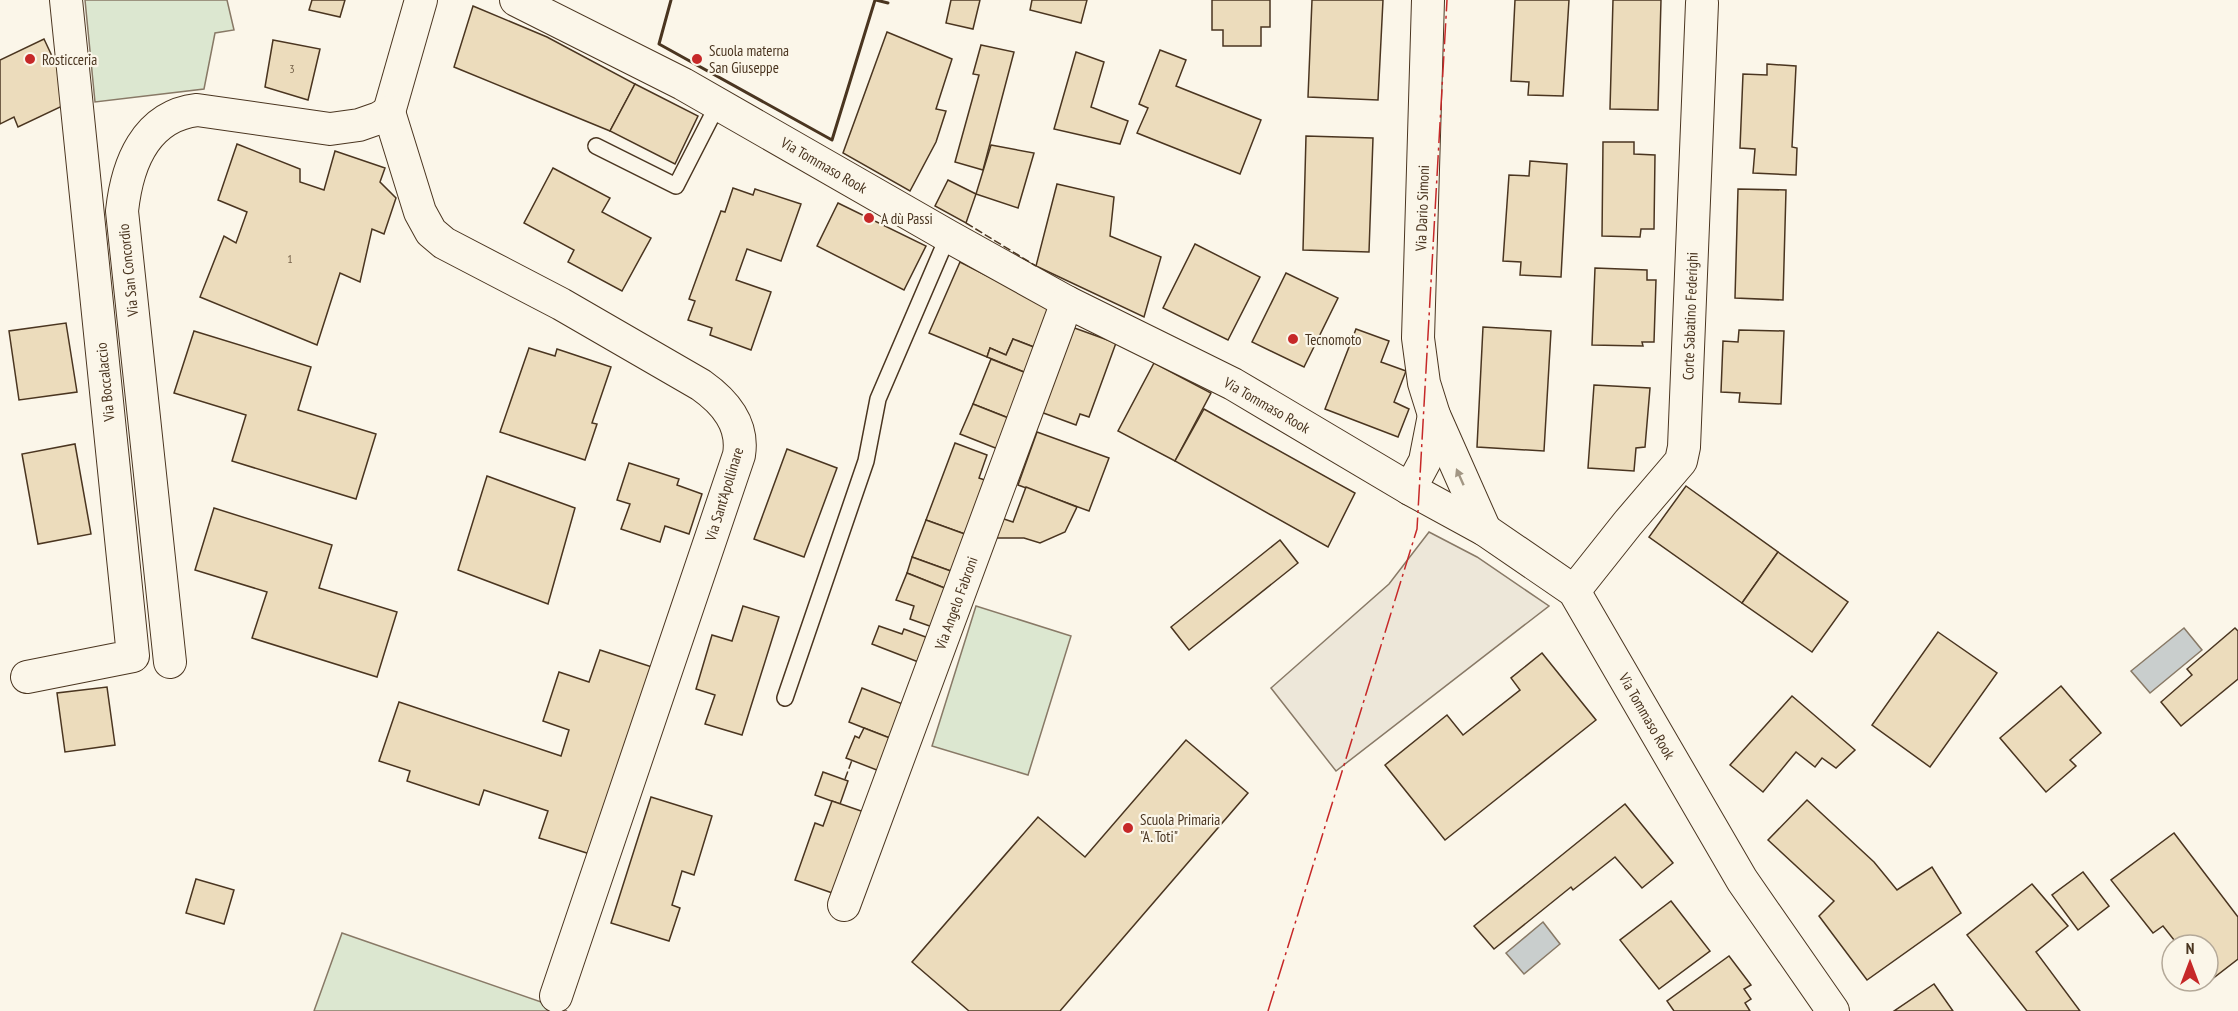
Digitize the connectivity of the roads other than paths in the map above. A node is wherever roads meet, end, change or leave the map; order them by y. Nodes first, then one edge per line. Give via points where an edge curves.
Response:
1 (66, 0) edge
2 (421, 0) edge
3 (516, 0) edge
4 (1428, 0) edge
5 (1702, 3) dead end
6 (718, 104) junction
7 (389, 112) junction
8 (596, 146) dead end
9 (948, 236) junction
10 (1067, 302) junction
11 (1434, 415) junction
12 (1410, 489) junction
13 (1485, 530) junction
14 (1574, 591) junction
15 (170, 662) dead end
16 (27, 677) dead end
17 (784, 698) dead end
18 (844, 905) dead end
19 (556, 996) dead end
20 (1833, 1011) edge

1 - 16 street, Via Boccalaccio via 133,656
2 - 7 street
3 - 6 street, Via Tommaso Rook
4 - 11 street, Via Dario Simoni via 1418,338 1424,383
5 - 14 street, Corte Sabatino Federighi via 1681,461
6 - 8 lane via 676,186
6 - 9 street, Via Tommaso Rook
7 - 15 street, Via San Concordio via 359,125 330,129 197,110 182,112 156,128 135,158 122,211
7 - 19 street, Via Sant'Apollinare via 420,212 431,232 444,243 561,304 701,385 728,409 739,434 739,455
9 - 10 street, Via Tommaso Rook
9 - 17 lane via 878,399 866,461
10 - 12 street, Via Tommaso Rook via 1233,384
10 - 18 street, Via Angelo Fabroni
11 - 12 street, Via Dario Simoni via 1425,461
13 -> 11 street, Via Dario Simoni
12 - 13 street, Via Tommaso Rook
13 - 14 street, Via Tommaso Rook
14 - 20 street, Via Tommaso Rook via 1742,880

